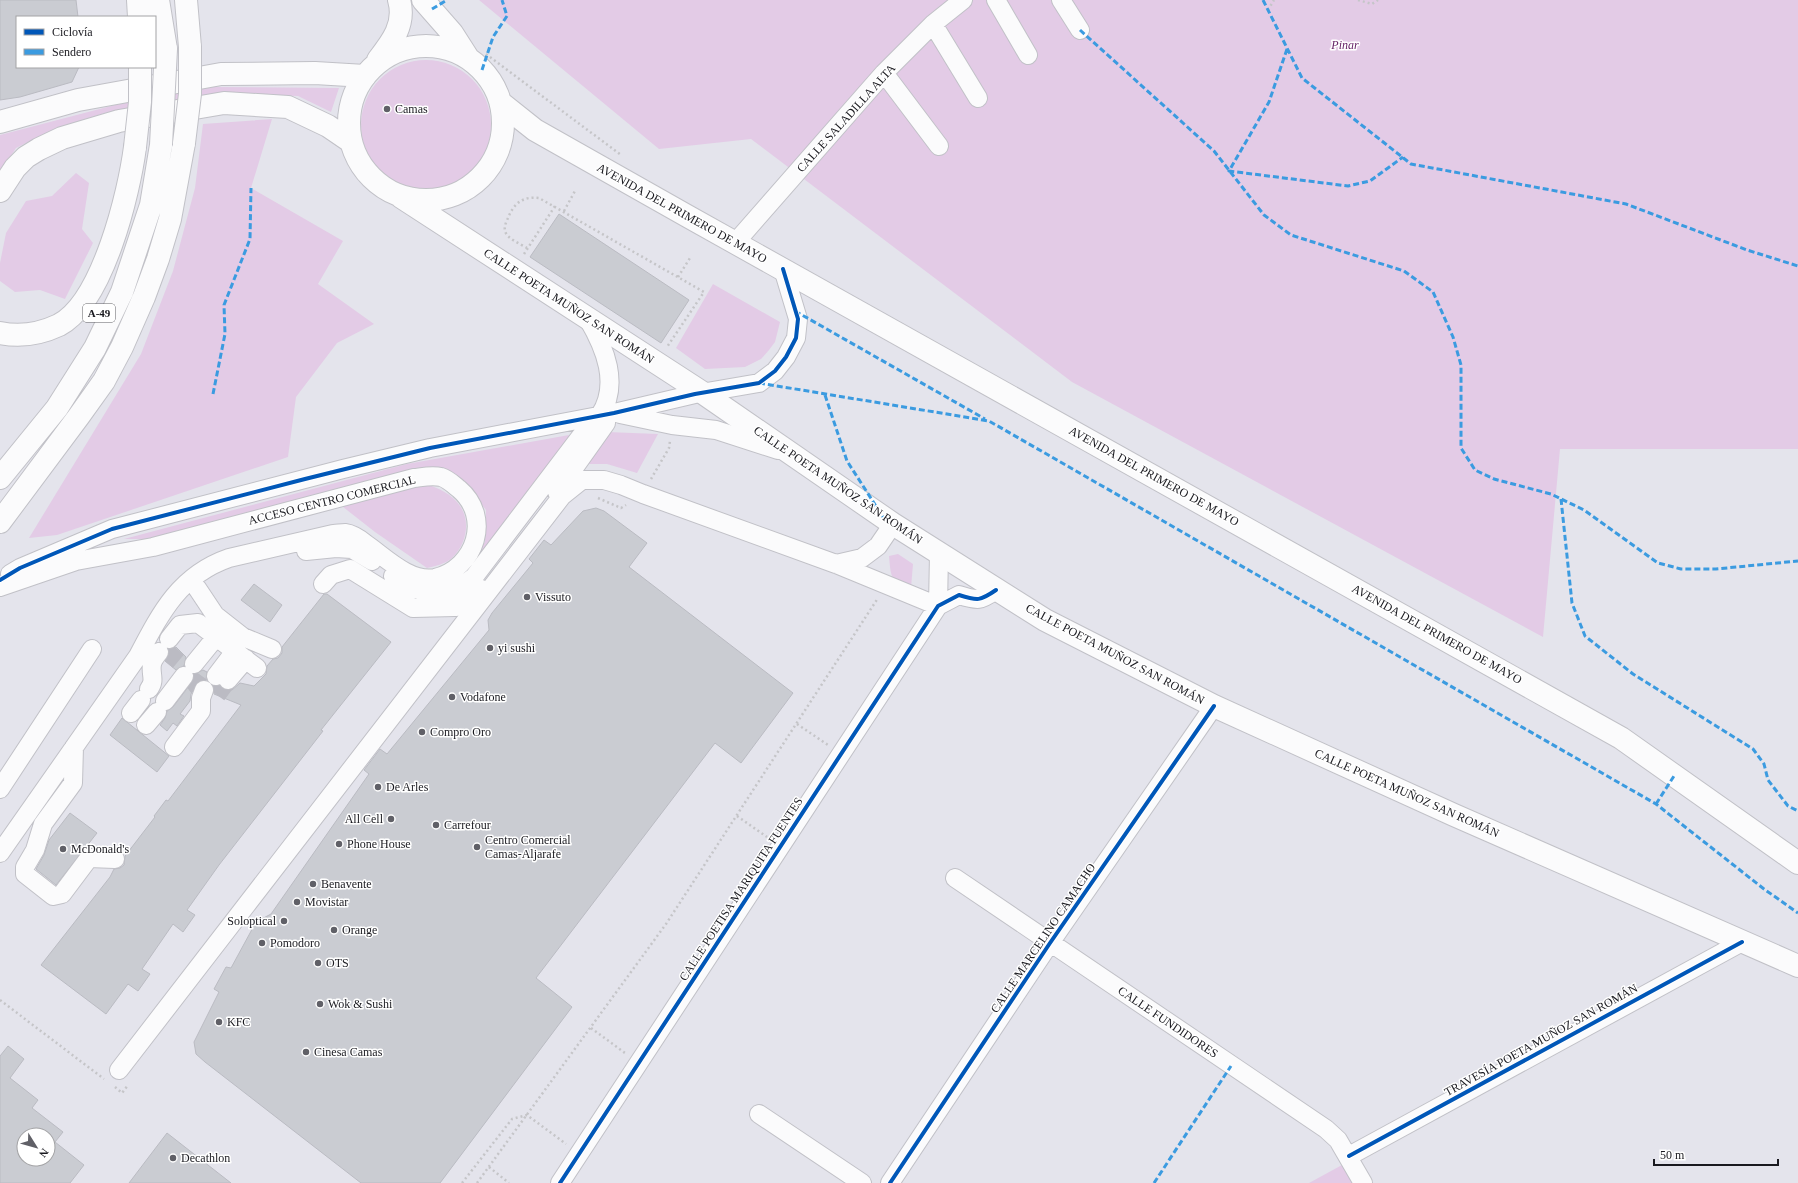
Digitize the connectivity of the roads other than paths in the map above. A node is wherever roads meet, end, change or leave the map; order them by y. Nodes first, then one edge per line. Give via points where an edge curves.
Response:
1 (138, 0) edge
2 (154, 0) edge
3 (158, 0) edge
4 (186, 0) edge
5 (399, 0) edge
6 (423, 0) edge
7 (963, 0) edge
8 (996, 0) edge
9 (1061, 0) edge
10 (139, 16) edge
11 (154, 16) edge
12 (934, 24) junction
13 (1080, 30) dead end
14 (475, 54) junction
15 (1028, 55) dead end
16 (140, 68) edge
17 (154, 68) edge
18 (370, 70) junction
19 (884, 74) junction
20 (978, 98) dead end
21 (500, 103) junction
22 (0, 122) edge
23 (350, 141) junction
24 (148, 146) junction
25 (939, 146) dead end
26 (0, 191) edge
27 (402, 197) junction
28 (736, 243) junction
29 (783, 269) junction
30 (588, 319) junction
31 (0, 333) edge
32 (104, 382) junction
33 (703, 393) junction
34 (607, 414) junction
35 (794, 455) junction
36 (0, 458) edge
37 (0, 478) edge
38 (0, 503) edge
39 (0, 522) edge
40 (893, 524) junction
41 (939, 554) junction
42 (836, 564) junction
43 (0, 580) edge
44 (323, 584) dead end
45 (0, 587) edge
46 (996, 590) junction
47 (201, 594) junction
48 (938, 606) junction
49 (226, 644) junction
50 (92, 649) dead end
51 (272, 649) dead end
52 (138, 656) junction
53 (180, 676) junction
54 (211, 693) tunnel mouth
55 (144, 695) dead end
56 (1214, 706) junction
57 (174, 747) dead end
58 (74, 748) junction
59 (0, 789) edge
60 (0, 853) edge
61 (115, 859) dead end
62 (1798, 863) edge
63 (955, 878) dead end
64 (1742, 942) junction
65 (1050, 943) junction
66 (1798, 966) edge
67 (119, 1070) dead end
68 (759, 1114) dead end
69 (1349, 1156) junction
70 (560, 1183) edge
71 (862, 1183) edge
72 (890, 1183) edge
73 (1363, 1183) edge

1 - 10 main road
2 - 11 main road
3 - 24 main road, bridge via 166,48
4 - 32 main road, A-49, bridge via 190,94 170,219 158,259 122,347
5 - 18 main road via 399,29
6 - 14 main road via 452,33
7 - 12 street, CALLE SALADILLA ALTA
8 - 15 street
9 - 13 street
12 - 19 street, CALLE SALADILLA ALTA
12 - 20 street
14 - 18 main road via 442,47 421,46 400,50
14 - 21 main road
16 - 24 main road, bridge via 140,102
17 - 24 main road, A-49 via 154,101
18 - 22 main road via 222,74 78,100
18 - 23 main road via 357,87 352,100
19 - 25 street
19 - 28 street, CALLE SALADILLA ALTA
21 - 27 main road via 503,129 500,143 492,164 477,181 466,189 441,199 414,200
21 - 28 main road, AVENIDA DEL PRIMERO DE MAYO via 535,130
23 - 26 main road via 328,126 288,107 224,103 119,121 62,138 26,157 14,168
23 - 27 main road via 354,154 369,176 378,185
24 - 31 main road via 131,175 114,238 98,276 80,306 60,324 40,332 18,336
24 - 36 main road, A-49 via 127,242 97,317 63,377
24 - 37 main road via 151,205 122,292 95,348 57,408
27 - 30 main road, CALLE POETA MUÑOZ SAN ROMÁN
28 - 29 main road, AVENIDA DEL PRIMERO DE MAYO
29 - 33 street via 798,320 796,338 786,356 775,371 760,383
29 - 62 main road, AVENIDA DEL PRIMERO DE MAYO via 1621,738
30 - 33 main road, CALLE POETA MUÑOZ SAN ROMÁN
30 - 34 street via 606,354 609,397
32 - 38 main road via 83,398
32 - 39 main road, A-49
33 - 34 street
33 - 35 main road, CALLE POETA MUÑOZ SAN ROMÁN
34 - 35 street via 716,430
34 - 43 street via 430,448 112,529 20,568
34 - 44 street via 558,490 476,596 456,607 413,608 350,570 331,575
34 - 47 street via 581,436 486,564 463,586 432,594 418,591 352,549 336,548 314,549 232,567 214,575
35 - 40 main road, CALLE POETA MUÑOZ SAN ROMÁN
40 - 41 main road, CALLE POETA MUÑOZ SAN ROMÁN
40 - 42 street via 878,546 862,558
41 - 46 main road, CALLE POETA MUÑOZ SAN ROMÁN
41 - 48 street
42 - 48 street
42 - 67 street via 621,485 604,480 582,480 562,496
45 - 52 street, ACCESO CENTRO COMERCIAL via 76,561 153,547 414,478 442,478 466,495 474,507 478,530 472,549 462,563 449,573 434,578 414,576 346,533 215,563 184,585 156,621
46 - 48 street via 982,599 974,600 959,595
46 - 56 main road, CALLE POETA MUÑOZ SAN ROMÁN via 1045,620
47 - 49 street via 202,612
47 - 51 street via 215,616 243,637
47 - 52 street
48 - 70 street, CALLE POETISA MARIQUITA FUENTES
49 - 53 street
49 - 53 street
49 - 53 street
50 - 59 street
52 - 58 street
53 - 55 street via 152,662
54 - 57 street via 201,698 201,711
56 - 64 main road, CALLE POETA MUÑOZ SAN ROMÁN
56 - 65 street, CALLE MARCELINO CAMACHO
58 - 60 street
58 - 61 street via 73,783 43,824 35,850 25,867 25,874 53,896 62,894 89,858
63 - 65 street, CALLE FUNDIDORES
64 - 66 main road, CALLE POETA MUÑOZ SAN ROMÁN
64 - 69 street, TRAVESÍA POETA MUÑOZ SAN ROMÁN
65 - 69 street, CALLE FUNDIDORES via 1326,1129 1338,1140
65 - 72 street, CALLE MARCELINO CAMACHO
68 - 71 street
69 - 73 street, CALLE FUNDIDORES

